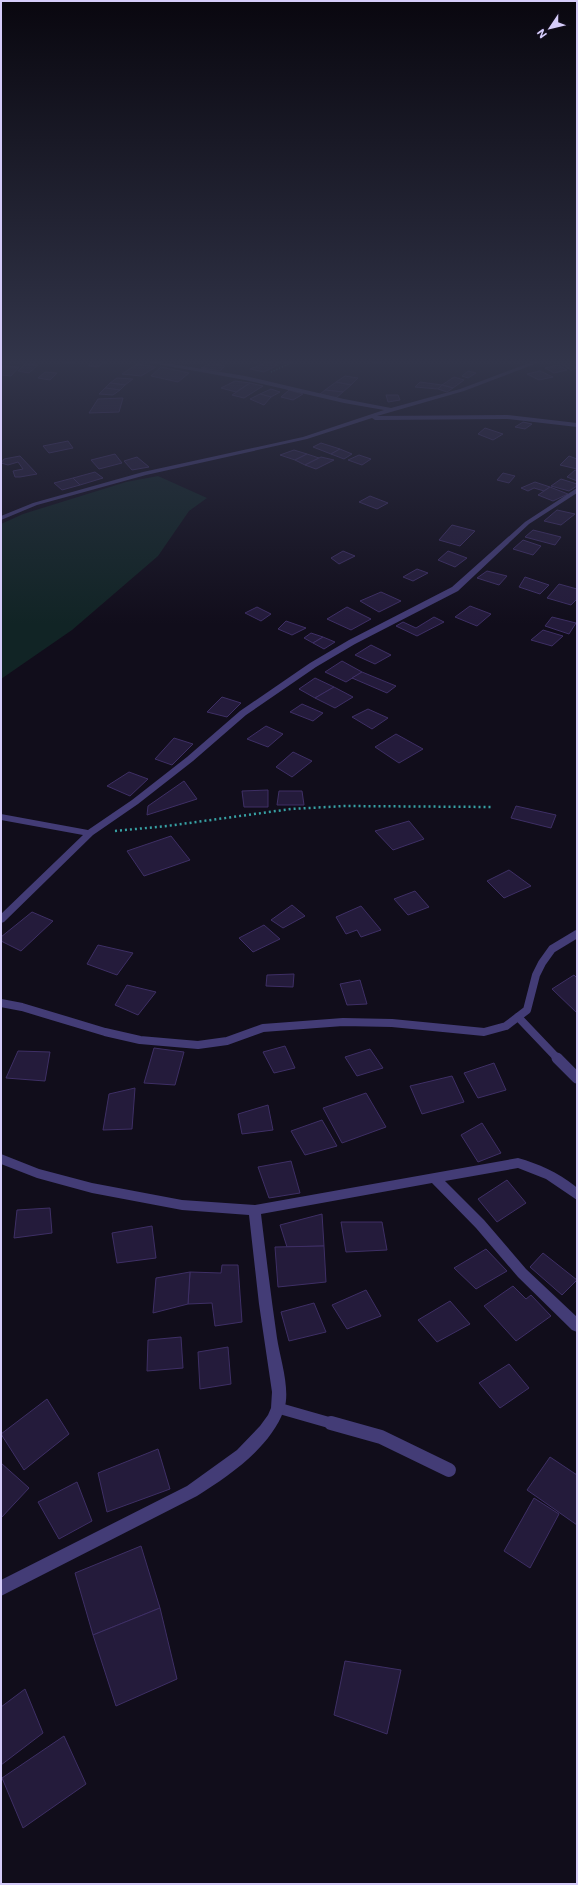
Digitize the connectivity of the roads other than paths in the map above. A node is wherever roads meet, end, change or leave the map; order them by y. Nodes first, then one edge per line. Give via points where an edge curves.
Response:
1 (262, 448) edge
2 (577, 490) edge
3 (1, 518) edge
4 (1, 817) edge
5 (90, 834) junction
6 (1, 920) edge
7 (577, 934) edge
8 (1, 1003) edge
9 (518, 1017) junction
10 (577, 1078) edge
11 (1, 1160) edge
12 (433, 1177) junction
13 (577, 1195) edge
14 (254, 1210) junction
15 (577, 1326) edge
16 (278, 1408) junction
17 (449, 1470) dead end
18 (1, 1588) edge

1 - 3 street via 109,482 35,504
2 - 5 street via 527,523 455,589 352,642 269,694 184,764
4 - 5 street
5 - 6 street
7 - 9 lane via 552,949 542,963 533,986 532,999 527,1010
8 - 9 lane via 140,1040 198,1045 227,1041 263,1028 279,1026 366,1021 479,1032 506,1026
9 - 10 lane
11 - 14 street via 92,1188 182,1205
12 - 13 street via 518,1163 546,1172
12 - 14 street
12 - 15 street via 480,1224 522,1273
14 - 16 street via 278,1386
16 - 17 lane via 381,1437
16 - 18 street via 268,1428 214,1478

